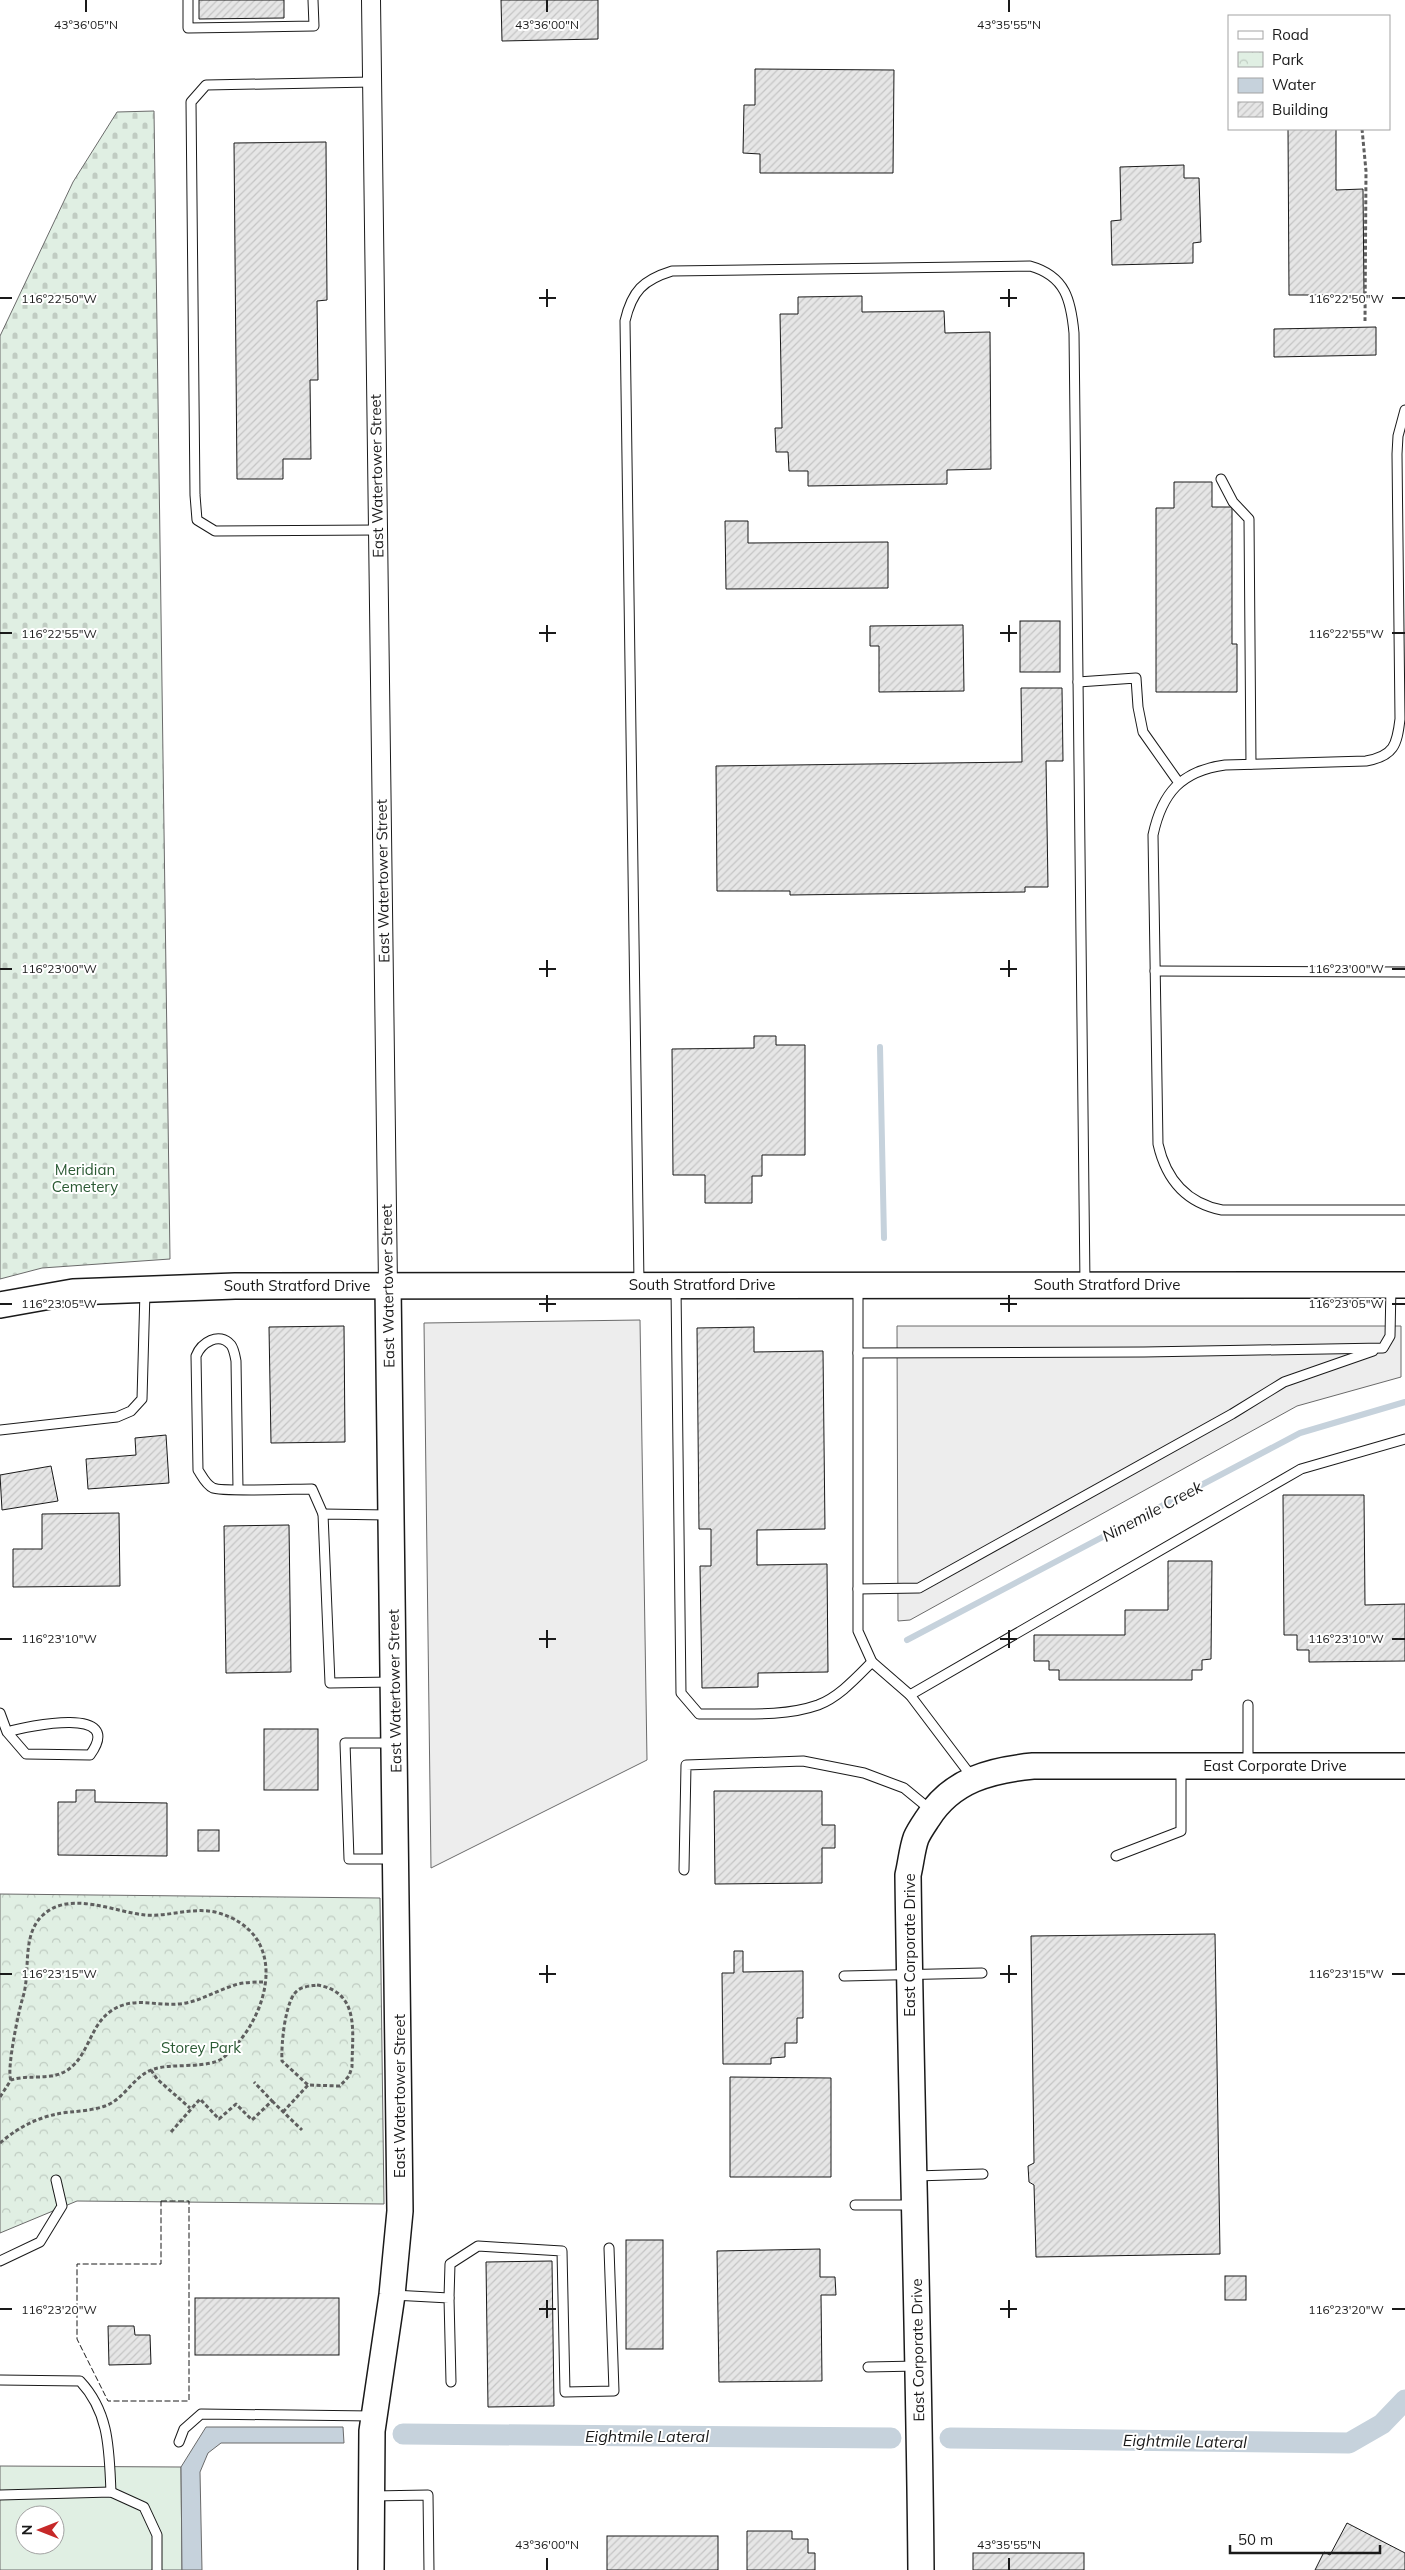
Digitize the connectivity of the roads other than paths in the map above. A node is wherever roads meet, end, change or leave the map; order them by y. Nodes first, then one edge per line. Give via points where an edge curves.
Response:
1 (188, 0) edge
2 (313, 0) edge
3 (371, 0) edge
4 (372, 82) junction
5 (1405, 410) edge
6 (1221, 479) dead end
7 (1401, 523) edge
8 (378, 530) junction
9 (1078, 682) junction
10 (1251, 764) junction
11 (1179, 783) junction
12 (1155, 971) junction
13 (1405, 972) edge
14 (1405, 1210) edge
15 (858, 1285) junction
16 (1085, 1285) junction
17 (1398, 1285) edge
18 (388, 1286) junction
19 (639, 1286) junction
20 (676, 1286) junction
21 (145, 1288) junction
22 (0, 1305) edge
23 (1383, 1348) junction
24 (858, 1353) junction
25 (0, 1430) edge
26 (1405, 1439) edge
27 (238, 1489) junction
28 (323, 1514) junction
29 (392, 1515) junction
30 (858, 1589) junction
31 (872, 1662) junction
32 (395, 1682) junction
33 (910, 1695) junction
34 (1248, 1705) dead end
35 (0, 1713) edge
36 (8, 1732) junction
37 (395, 1743) junction
38 (1181, 1766) junction
39 (1248, 1766) junction
40 (1405, 1766) edge
41 (973, 1778) junction
42 (933, 1811) junction
43 (1116, 1856) dead end
44 (397, 1859) junction
45 (684, 1870) dead end
46 (982, 1973) dead end
47 (909, 1975) junction
48 (844, 1976) dead end
49 (983, 2174) dead end
50 (913, 2176) junction
51 (56, 2180) dead end
52 (914, 2205) junction
53 (855, 2206) dead end
54 (609, 2248) dead end
55 (0, 2261) edge
56 (392, 2295) junction
57 (449, 2298) junction
58 (919, 2366) junction
59 (868, 2367) dead end
60 (0, 2380) edge
61 (451, 2382) dead end
62 (374, 2416) junction
63 (179, 2442) dead end
64 (111, 2492) junction
65 (0, 2495) edge
66 (370, 2496) junction
67 (158, 2570) edge
68 (372, 2570) edge
69 (429, 2570) edge
70 (921, 2570) edge

1 - 2 lane via 188,28 314,26
3 - 4 street, East Watertower Street
4 - 8 street, East Watertower Street
4 - 8 lane via 206,85 191,102 195,495 197,520 215,531
5 - 7 lane via 1398,436
6 - 10 lane via 1233,502 1249,519
7 - 10 lane via 1400,719 1393,749 1381,758 1366,761
8 - 18 street, East Watertower Street
9 - 11 lane via 1136,678 1143,732
9 - 16 lane
9 - 19 lane via 1074,333 1072,308 1066,292 1054,279 1030,266 684,270 654,276 640,287 629,303 625,322
10 - 11 lane via 1208,767 1193,772
11 - 12 lane via 1158,815 1153,835
12 - 13 lane
12 - 14 lane via 1158,1144 1162,1162 1181,1191 1208,1207 1222,1210
15 - 16 street, South Stratford Drive
15 - 20 street, South Stratford Drive
15 - 24 lane
16 - 17 street, South Stratford Drive
17 - 23 lane via 1390,1336
18 - 19 street, South Stratford Drive
18 - 21 street, South Stratford Drive
18 - 29 street, East Watertower Street
19 - 20 street, South Stratford Drive
20 - 31 lane via 680,1693 699,1714 776,1712 818,1705 849,1686
21 - 22 street, South Stratford Drive via 72,1292
21 - 25 lane via 142,1399 131,1411 117,1417
23 - 24 lane
23 - 30 lane via 1284,1382 919,1588
24 - 30 lane
26 - 33 lane via 1300,1470
27 - 27 lane via 214,1489 198,1470 196,1356 208,1340 224,1340 232,1346 236,1361
27 - 28 lane via 312,1489
28 - 29 lane
28 - 32 lane via 330,1683
29 - 32 street, East Watertower Street
30 - 31 lane via 858,1631
31 - 33 lane
32 - 37 street, East Watertower Street
33 - 41 lane
34 - 39 lane
35 - 36 lane
36 - 36 lane via 26,1754 90,1755 97,1746 98,1738 96,1729 89,1724 39,1723
37 - 44 street, East Watertower Street
37 - 44 lane via 345,1743 349,1859
38 - 39 street, East Corporate Drive
38 - 41 street, East Corporate Drive via 1033,1766 1002,1769
38 - 43 lane via 1181,1831
39 - 40 street, East Corporate Drive
41 - 42 street, East Corporate Drive via 948,1795
42 - 45 lane via 904,1788 864,1773 803,1761 686,1765
42 - 47 street, East Corporate Drive via 916,1837 908,1875
44 - 56 street, East Watertower Street via 401,2157 400,2211
46 - 47 lane
47 - 48 lane
47 - 50 street, East Corporate Drive
49 - 50 lane
50 - 52 street, East Corporate Drive
51 - 55 lane via 62,2206 40,2242
52 - 53 lane
52 - 58 street, East Corporate Drive
54 - 57 lane via 614,2391 565,2392 562,2251 478,2246 450,2264
56 - 57 lane
56 - 62 street, East Watertower Street
57 - 61 lane
58 - 59 lane
58 - 70 street, East Corporate Drive
60 - 64 lane via 80,2381 90,2392 109,2440
62 - 63 lane via 201,2414 184,2429
62 - 66 street, East Watertower Street
64 - 65 lane
64 - 67 lane via 144,2507 156,2535
66 - 68 street, East Watertower Street
66 - 69 lane via 428,2495

